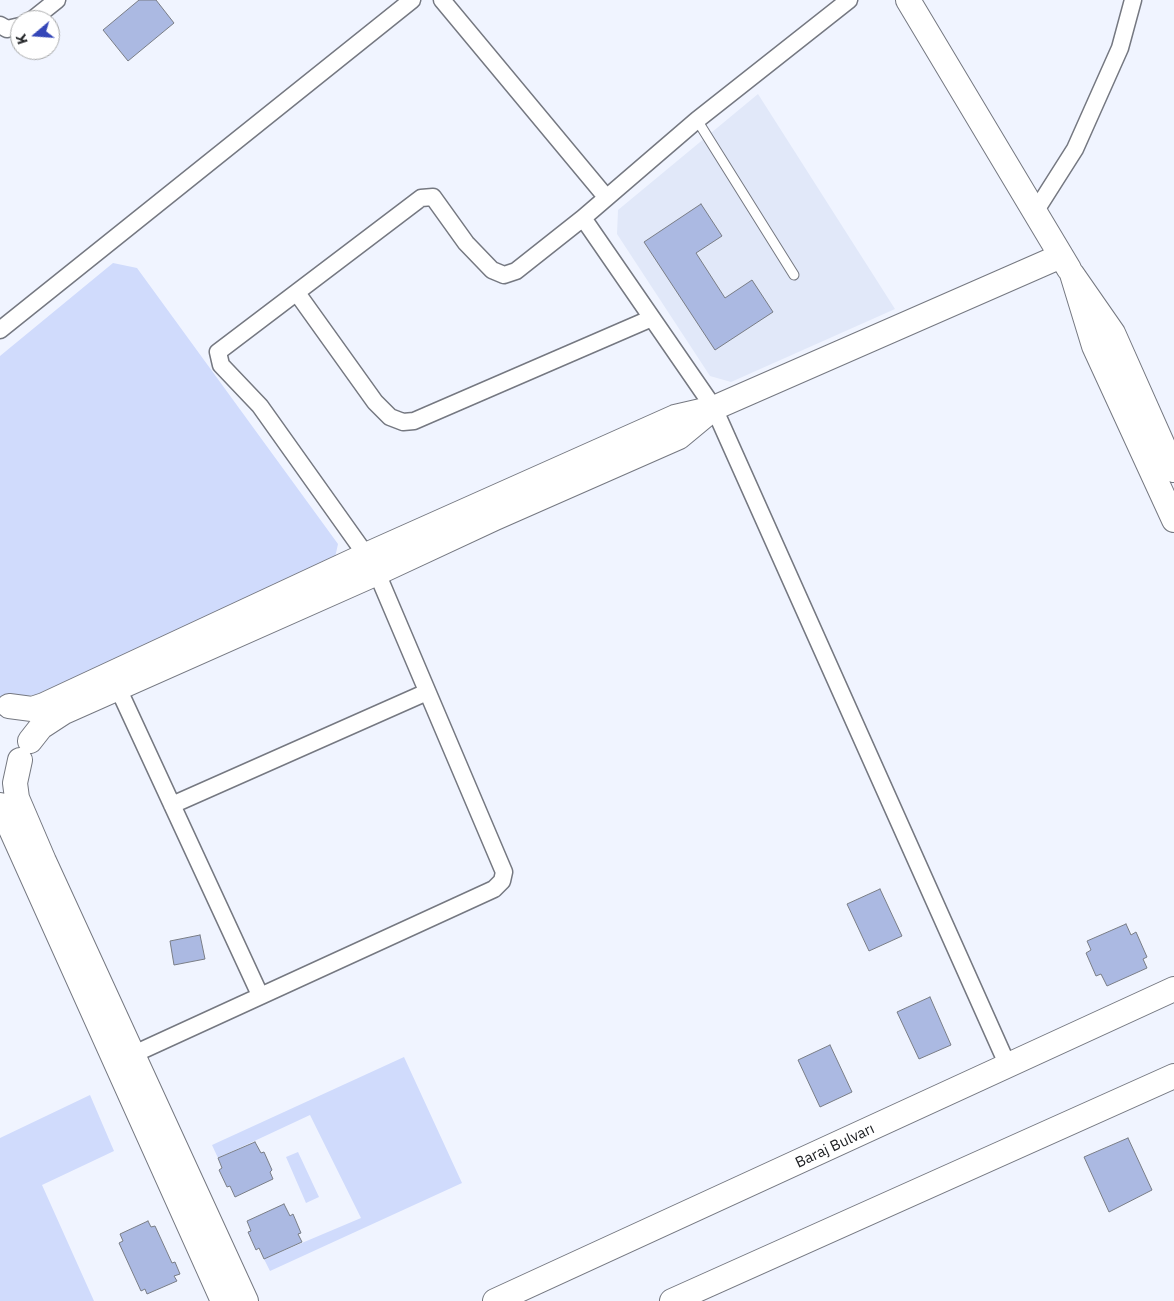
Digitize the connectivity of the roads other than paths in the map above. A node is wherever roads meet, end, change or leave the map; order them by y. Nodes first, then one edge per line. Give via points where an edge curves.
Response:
1 (57, 0) edge
2 (412, 0) edge
3 (442, 0) edge
4 (850, 0) edge
5 (908, 0) edge
6 (1133, 0) edge
7 (44, 10) edge
8 (697, 120) junction
9 (606, 197) junction
10 (1035, 212) junction
11 (583, 218) junction
12 (1067, 265) junction
13 (794, 275) dead end
14 (297, 293) junction
15 (652, 318) junction
16 (0, 330) edge
17 (714, 408) junction
18 (1174, 470) edge
19 (1174, 520) edge
20 (372, 564) junction
21 (118, 688) junction
22 (427, 692) junction
23 (5, 705) edge
24 (17, 757) edge
25 (0, 805) edge
26 (172, 805) junction
27 (1174, 989) edge
28 (260, 995) junction
29 (134, 1054) junction
30 (1008, 1066) junction
31 (1174, 1076) edge
32 (224, 1301) edge
33 (246, 1301) edge
34 (495, 1301) edge
35 (672, 1301) edge

1 - 7 street
2 - 16 street
3 - 9 street
4 - 8 street
5 - 10 street
6 - 10 street via 1120,48 1075,149
8 - 9 street
8 - 13 lane
9 - 11 street
10 - 12 street
11 - 14 street via 516,271 504,275 492,270 466,243 433,197 421,198
11 - 15 street
12 - 17 street
12 - 18 street via 1113,333
12 - 19 street via 1094,346
14 - 15 street via 376,402 390,417 404,422 414,421
14 - 20 street via 218,352 221,365 260,406
15 - 17 street
17 - 20 street via 679,437 504,514
17 - 30 street
20 - 21 street
20 - 22 street
20 - 23 street via 44,705 32,709
21 - 24 street via 64,712 41,727
21 - 26 street
22 - 26 street
22 - 28 street via 504,872 502,881 494,889
23 - 24 street via 18,711 30,730
24 - 29 street via 17,798
25 - 32 street
26 - 28 street
27 - 30 street, Baraj Bulvarı
28 - 29 street
29 - 33 street
30 - 34 street, Baraj Bulvarı
31 - 35 street

